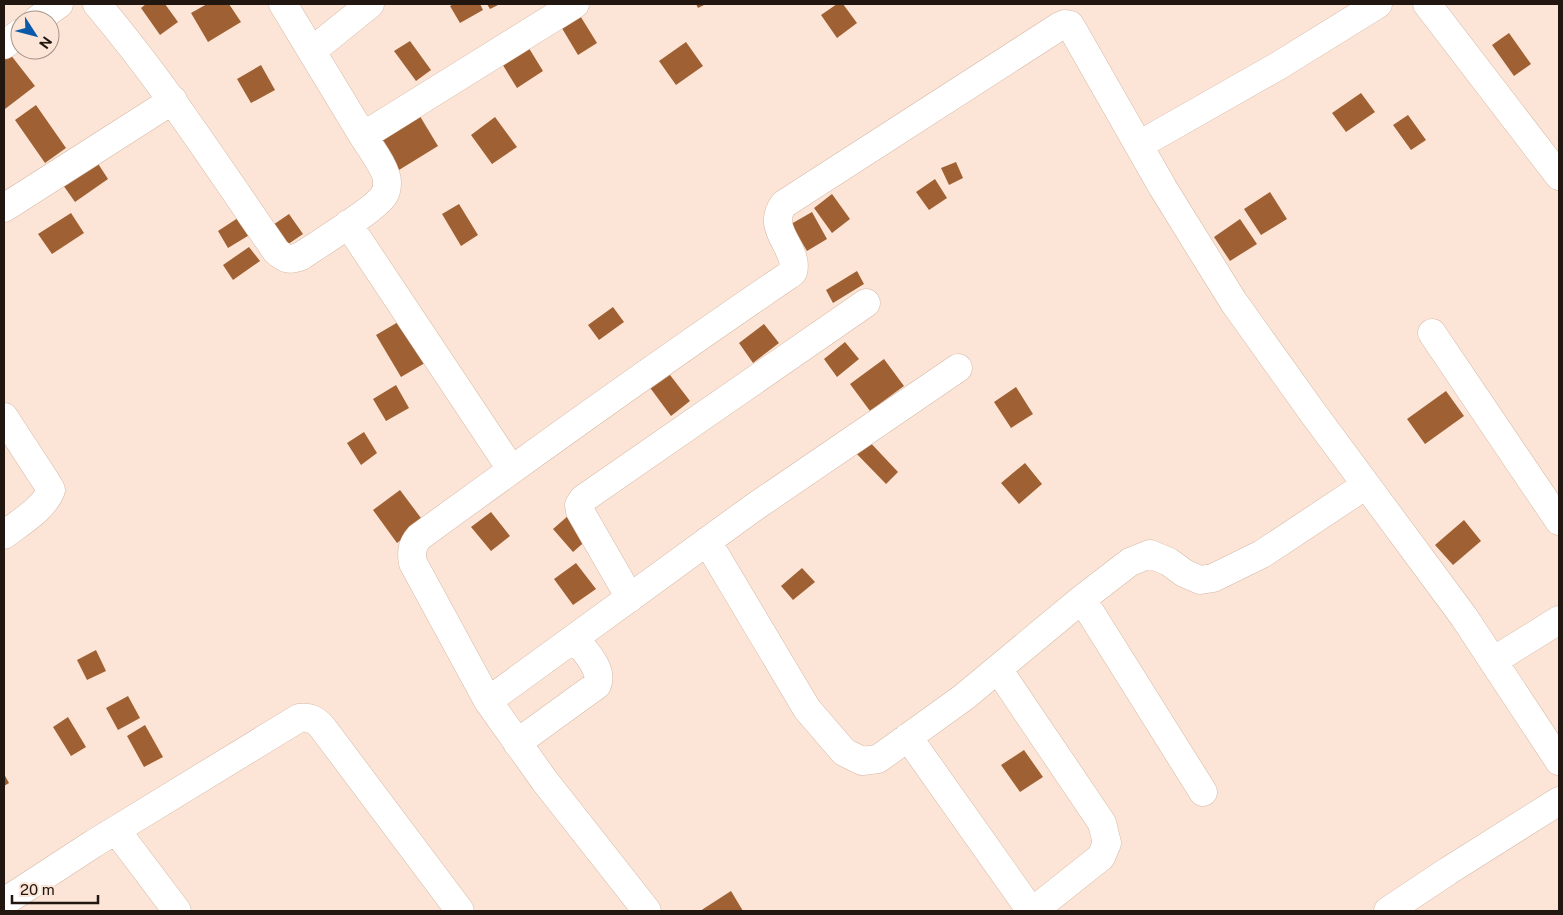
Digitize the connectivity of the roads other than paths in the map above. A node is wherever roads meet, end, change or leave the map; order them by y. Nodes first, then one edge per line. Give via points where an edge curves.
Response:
1 (98, 4) edge
2 (283, 4) edge
3 (370, 4) edge
4 (575, 4) edge
5 (1378, 4) edge
6 (1427, 4) edge
7 (312, 51) junction
8 (173, 100) junction
9 (363, 136) junction
10 (1139, 145) junction
11 (1559, 176) edge
12 (4, 208) edge
13 (348, 224) junction
14 (866, 303) dead end
15 (1432, 333) dead end
16 (958, 368) dead end
17 (4, 418) edge
18 (511, 470) junction
19 (1366, 486) junction
20 (1559, 521) edge
21 (4, 535) edge
22 (707, 541) junction
23 (630, 598) junction
24 (1082, 599) junction
25 (1559, 620) edge
26 (575, 638) junction
27 (1493, 661) junction
28 (998, 669) junction
29 (488, 702) junction
30 (908, 736) junction
31 (517, 743) junction
32 (1559, 761) edge
33 (1202, 792) dead end
34 (1559, 801) edge
35 (116, 830) junction
36 (4, 902) edge
37 (177, 911) edge
38 (460, 911) edge
39 (648, 911) edge
40 (1032, 911) edge
41 (1388, 911) edge

1 - 8 street
2 - 7 street
3 - 7 street
4 - 9 street
5 - 10 street via 1278,66
6 - 11 street
7 - 9 street
8 - 12 street
8 - 13 street via 276,251 285,259 301,256
9 - 13 street via 388,182 384,196
10 - 18 street via 1070,25 1060,26 784,204 777,217 778,226 794,262 793,272
10 - 19 street via 1233,301
13 - 18 street
14 - 23 street via 582,499 580,511
15 - 20 street
16 - 22 street
17 - 21 street via 50,490 42,505
18 - 29 street via 419,537 411,553 413,563
19 - 24 street via 1262,554 1213,578 1200,580 1150,554 1130,562
19 - 27 street
22 - 23 street
22 - 30 street via 807,709 844,752 862,760 878,759
23 - 26 street
24 - 28 street
24 - 33 street
25 - 27 street
26 - 29 street
26 - 31 street via 596,667 600,679 597,685
27 - 32 street
28 - 30 street
28 - 40 street via 1102,823 1107,843 1101,857
29 - 31 street
30 - 40 street
31 - 39 street
34 - 41 street
35 - 36 street
35 - 37 street
35 - 38 street via 300,718 310,717 322,727

